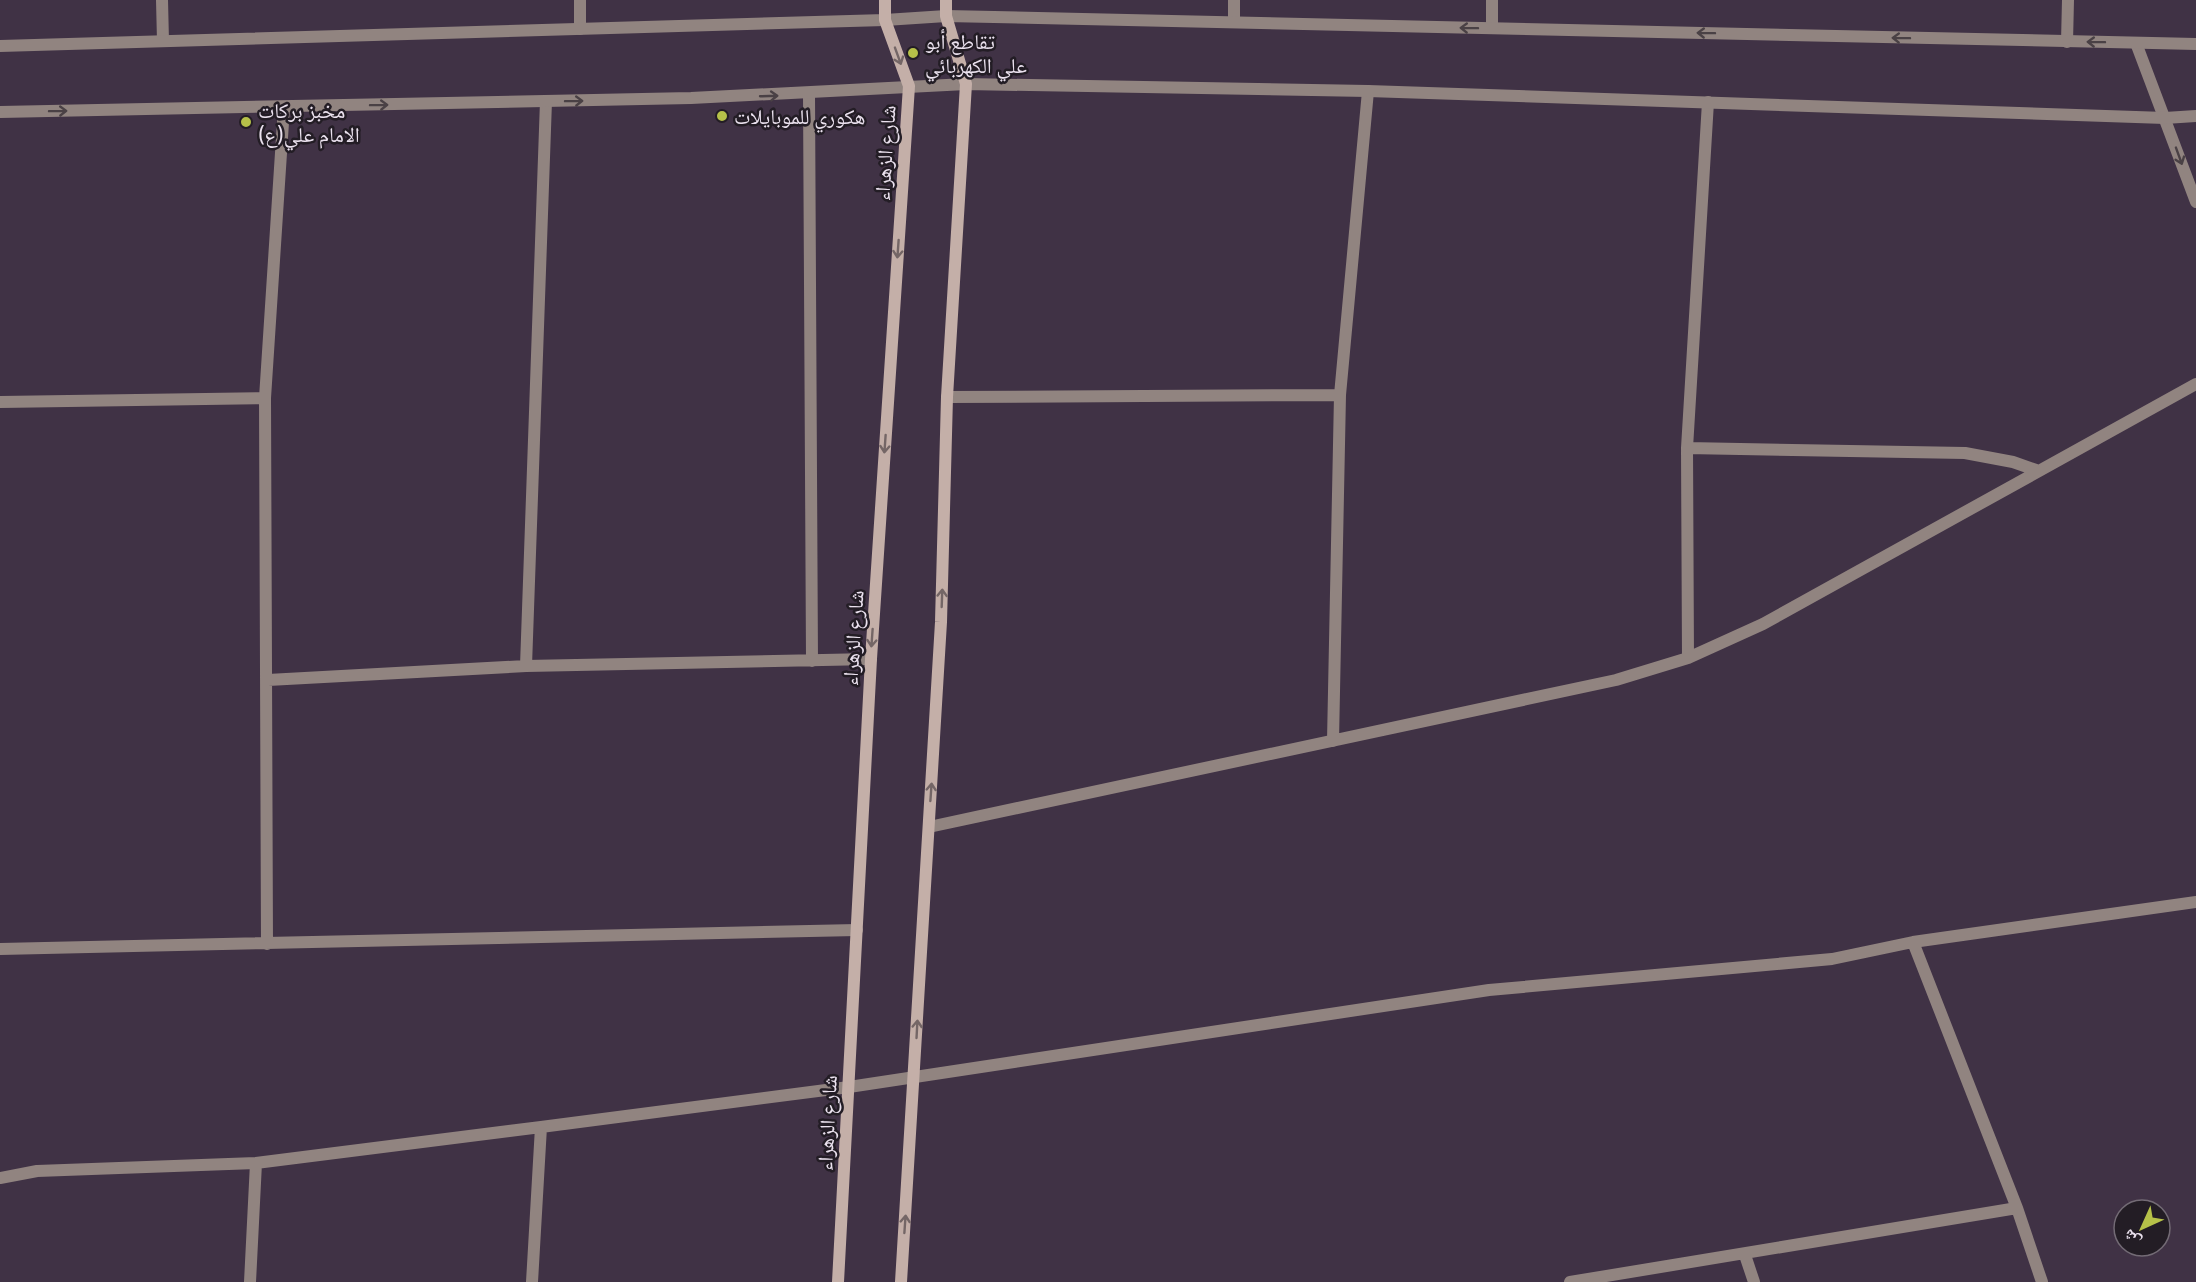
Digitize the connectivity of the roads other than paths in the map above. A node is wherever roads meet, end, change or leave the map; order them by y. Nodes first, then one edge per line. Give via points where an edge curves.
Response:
1 (162, 0) edge
2 (580, 0) edge
3 (885, 0) edge
4 (946, 0) edge
5 (1234, 0) edge
6 (1492, 0) edge
7 (2068, 0) edge
8 (946, 16) junction
9 (885, 20) junction
10 (1234, 22) junction
11 (1492, 28) junction
12 (580, 29) junction
13 (163, 41) junction
14 (2067, 42) junction
15 (2136, 43) junction
16 (2196, 44) edge
17 (0, 46) edge
18 (966, 84) junction
19 (909, 86) junction
20 (1368, 91) junction
21 (808, 94) junction
22 (546, 101) junction
23 (1708, 102) junction
24 (284, 106) junction
25 (0, 112) edge
26 (2196, 116) edge
27 (2165, 118) junction
28 (2196, 202) edge
29 (2196, 384) edge
30 (1340, 395) junction
31 (947, 397) junction
32 (265, 398) junction
33 (0, 402) edge
34 (1687, 448) junction
35 (2036, 470) junction
36 (1688, 658) junction
37 (871, 659) junction
38 (812, 661) junction
39 (526, 666) junction
40 (268, 680) junction
41 (1333, 741) junction
42 (929, 827) junction
43 (2196, 902) edge
44 (857, 930) junction
45 (1913, 942) junction
46 (267, 944) junction
47 (0, 949) edge
48 (914, 1077) junction
49 (849, 1087) junction
50 (541, 1127) junction
51 (256, 1163) junction
52 (0, 1178) edge
53 (2016, 1208) junction
54 (1745, 1255) junction
55 (250, 1282) edge
56 (532, 1282) edge
57 (837, 1282) edge
58 (901, 1282) edge
59 (1570, 1282) edge
60 (1754, 1282) edge
61 (2042, 1282) edge

1 - 13 street
2 - 12 street
3 - 9 main road, شارع الزهراء
4 - 8 main road
5 - 10 street
6 - 11 street
7 - 14 street
8 - 9 street
8 - 10 street
8 - 18 main road
9 - 12 street
9 -> 19 main road, شارع الزهراء
11 -> 10 street
14 -> 11 street
12 - 13 street
13 - 17 street
15 -> 14 street
15 - 16 street
15 - 27 street
18 - 19 street
18 - 20 street
18 - 31 main road
19 - 21 street
19 -> 37 main road, شارع الزهراء
20 - 23 street
20 - 30 street
22 -> 21 street
21 - 38 street
24 -> 22 street
22 - 39 street
23 - 27 street
23 - 34 street
25 -> 24 street
24 - 32 street
26 - 27 street
27 -> 28 street
29 - 35 street
30 - 31 street
30 - 41 street
42 -> 31 main road via 941,622
32 - 33 street
32 - 40 street
34 - 35 street via 1965,453
34 - 36 street
35 - 36 street via 1763,624
36 - 41 street via 1616,680
37 - 38 street
37 - 44 main road, شارع الزهراء
38 - 39 street
39 - 40 street
40 - 46 street
41 - 42 street
48 -> 42 main road
43 - 45 street
44 - 46 street
44 - 49 main road, شارع الزهراء
45 - 48 street via 1832,959 1489,990
45 - 53 street
46 - 47 street
48 - 49 street
58 -> 48 main road
49 - 50 street
49 - 57 main road, شارع الزهراء
50 - 51 street
50 - 56 street
51 - 52 street via 37,1171
51 - 55 street
53 - 54 street
53 - 61 street
54 - 59 street
54 - 60 street

